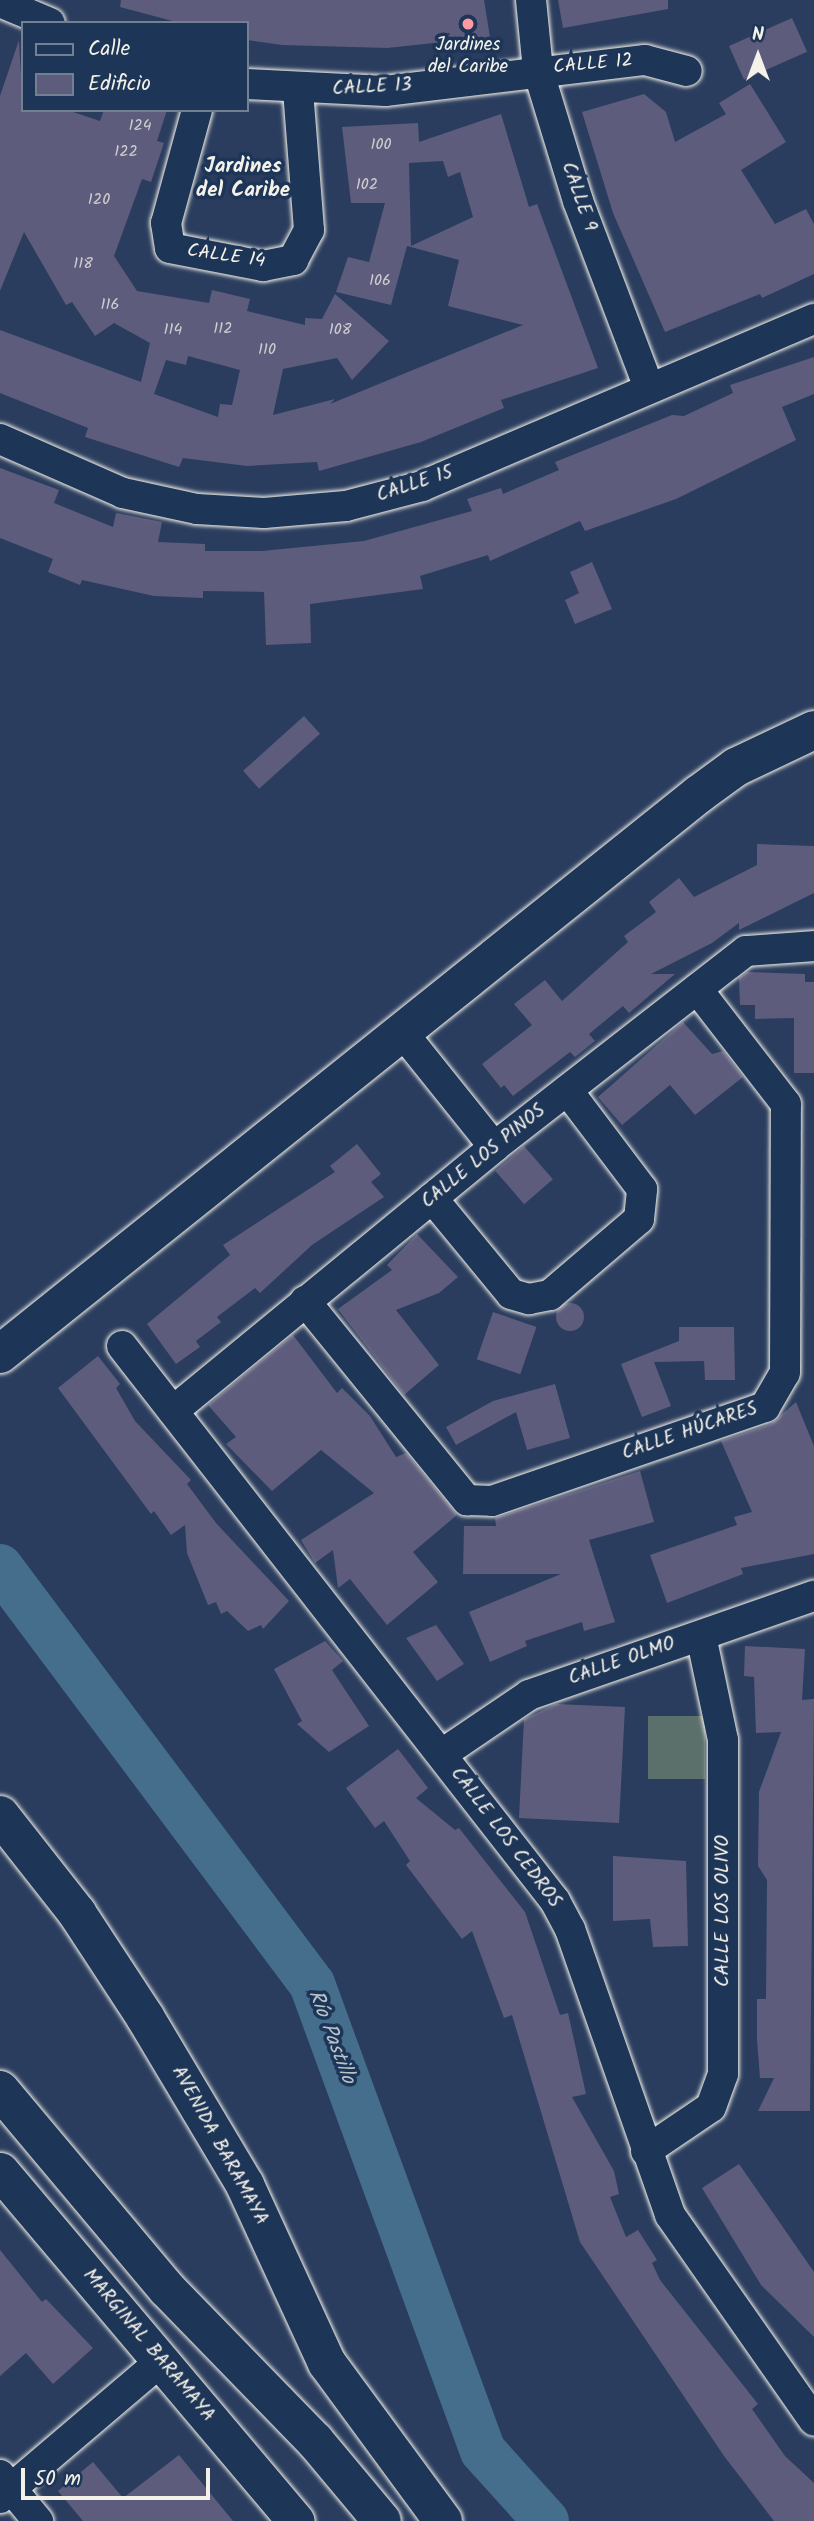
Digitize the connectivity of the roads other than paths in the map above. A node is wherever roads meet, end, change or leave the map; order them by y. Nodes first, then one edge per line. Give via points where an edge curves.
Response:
1 (531, 0) edge
2 (0, 2) edge
3 (45, 21) edge
4 (538, 70) junction
5 (687, 71) dead end
6 (248, 84) edge
7 (298, 91) junction
8 (196, 112) edge
9 (814, 319) edge
10 (649, 388) junction
11 (0, 439) edge
12 (814, 730) edge
13 (814, 946) edge
14 (697, 989) junction
15 (402, 1032) junction
16 (567, 1090) junction
17 (494, 1147) junction
18 (432, 1198) junction
19 (305, 1301) junction
20 (122, 1346) dead end
21 (0, 1354) edge
22 (173, 1411) junction
23 (814, 1595) edge
24 (701, 1636) junction
25 (442, 1754) junction
26 (0, 1815) edge
27 (0, 2090) edge
28 (646, 2151) junction
29 (0, 2171) edge
30 (161, 2361) junction
31 (814, 2421) edge
32 (3, 2487) edge
33 (38, 2521) edge
34 (296, 2521) edge
35 (382, 2521) edge
36 (443, 2521) edge

1 - 4 street, CALLE 9
2 - 3 street
4 - 5 street, CALLE 12 via 645,60
4 - 7 street, CALLE 13 via 385,91
4 - 10 street, CALLE 9 via 578,201
6 - 7 street, CALLE 13
7 - 8 street, CALLE 14 via 309,229 293,260 263,266 170,248 166,223
9 - 10 street, CALLE 15
10 - 11 street, CALLE 15 via 422,486 346,506 277,512 197,509 123,493
12 - 15 highway via 736,767 699,794
13 - 14 street, CALLE LOS PINOS via 746,951
14 - 16 street, CALLE LOS PINOS
14 - 19 street, CALLE HÚCARES via 786,1104 785,1373 765,1407 492,1501 467,1500
15 - 17 street
15 - 21 highway
16 - 17 street, CALLE LOS PINOS
16 - 18 street via 642,1189 639,1219 550,1295 529,1299 511,1294
17 - 18 street, CALLE LOS PINOS
18 - 19 street, CALLE LOS PINOS
19 - 22 street, CALLE LOS PINOS
20 - 22 street, CALLE LOS CEDROS
22 - 25 street, CALLE LOS CEDROS
23 - 24 street, CALLE OLMO
24 - 25 street, CALLE OLMO via 529,1695
24 - 28 street, CALLE LOS OLIVO via 723,1740 723,2074 711,2107
25 - 28 street, CALLE LOS CEDROS via 555,1901 570,1929
26 - 36 highway, AVENIDA BARAMAYA via 77,1913 145,2017 246,2185 327,2363
27 - 35 highway via 167,2289 315,2441
28 - 31 street, CALLE LOS CEDROS via 670,2216
29 - 30 street, MARGINAL BARAMAYA
30 - 32 street
30 - 34 street, MARGINAL BARAMAYA
32 - 33 street

